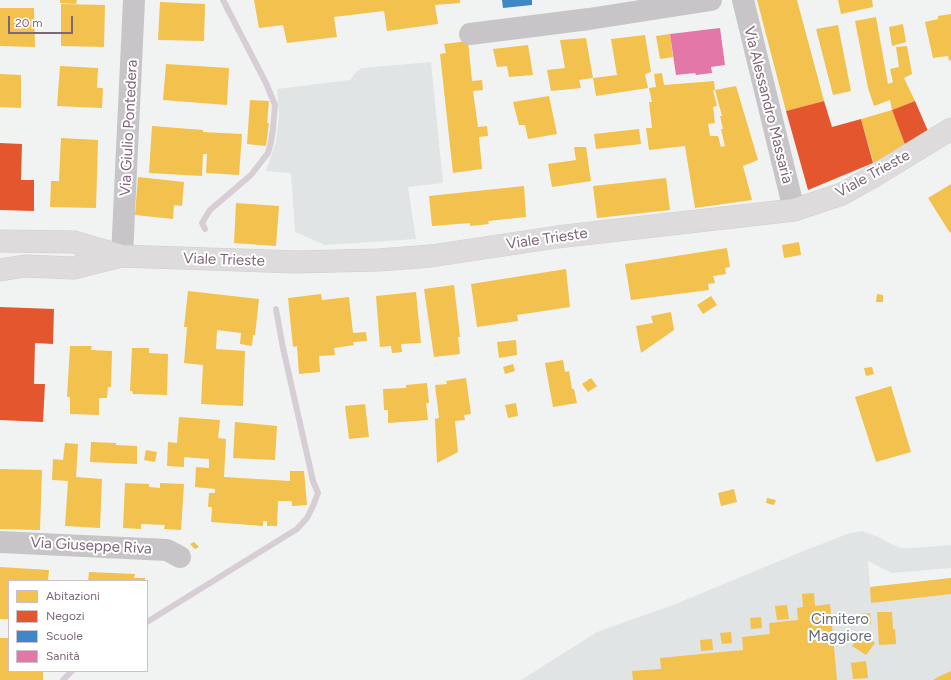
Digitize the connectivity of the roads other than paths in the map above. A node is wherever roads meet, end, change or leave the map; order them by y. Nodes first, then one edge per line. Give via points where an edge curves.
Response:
1 (134, 0) edge
2 (711, 0) edge
3 (743, 0) edge
4 (470, 34) dead end
5 (951, 129) edge
6 (794, 210) junction
7 (0, 241) edge
8 (122, 256) junction
9 (0, 270) edge
10 (0, 542) edge
11 (180, 557) dead end

1 - 8 street, Via Giulio Pontedera
2 - 4 street
3 - 6 street, Via Alessandro Massaria
5 - 6 main road, Viale Trieste via 842,194
6 - 8 main road, Viale Trieste via 385,260 296,262
7 - 8 main road, Viale Trieste via 74,242
8 - 9 main road, Viale Trieste via 73,268 25,266
10 - 11 street, Via Giuseppe Riva via 167,550

